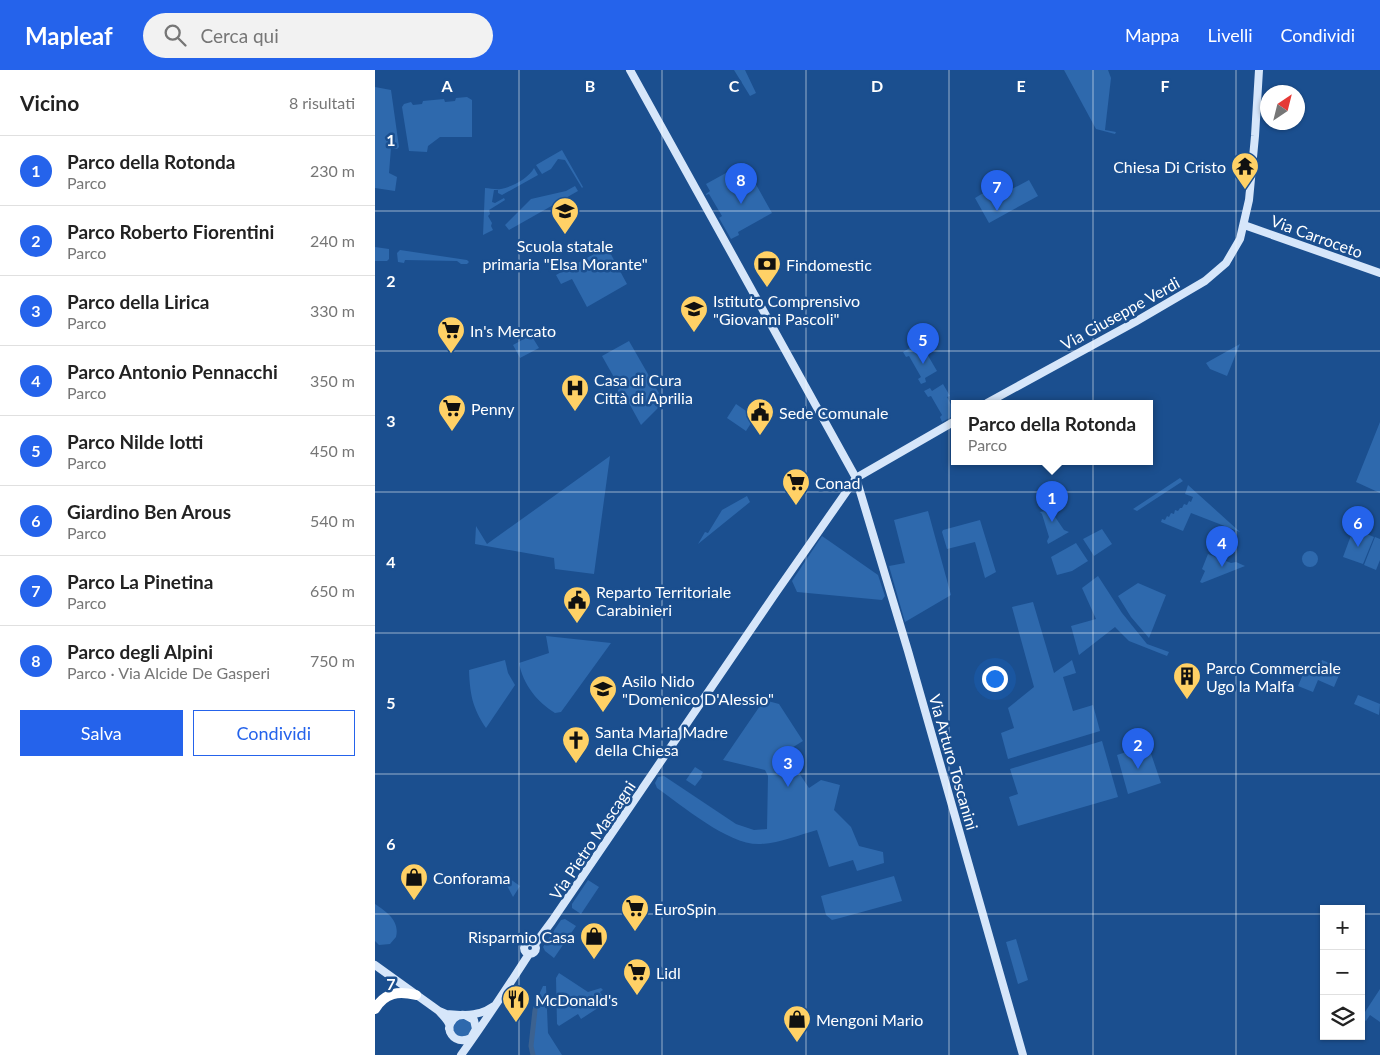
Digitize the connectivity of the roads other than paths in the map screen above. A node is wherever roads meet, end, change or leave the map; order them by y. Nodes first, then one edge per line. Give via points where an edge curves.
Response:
1 (629, 70) edge
2 (1259, 70) edge
3 (1244, 225) junction
4 (1380, 273) edge
5 (992, 400) edge
6 (951, 423) edge
7 (856, 478) junction
8 (375, 965) edge
9 (416, 995) junction
10 (497, 1003) junction
11 (375, 1009) edge
12 (439, 1011) junction
13 (463, 1014) junction
14 (449, 1028) junction
15 (475, 1034) junction
16 (453, 1036) junction
17 (459, 1055) edge
18 (1023, 1055) edge

1 - 7 street, Via Arturo Toscanini
2 - 3 street, Via Giuseppe Verdi via 1255,144
3 - 4 street, Via Carroceto
3 - 5 street, Via Giuseppe Verdi via 1226,263 1209,278
6 - 7 street
7 - 10 street, Via Pietro Mascagni via 553,921 535,944 525,945 524,950 529,954
7 - 18 street, Via Arturo Toscanini
8 - 9 street
9 - 11 highway via 397,992 383,998
9 - 12 street
10 - 13 street, Via Pietro Mascagni via 478,1014
10 - 15 street, Via Pietro Mascagni
12 - 13 street, Via Pietro Mascagni
12 - 14 street, Via Pietro Mascagni
13 - 14 street via 455,1017
13 - 15 street via 474,1020
14 - 16 street, Via Pietro Mascagni
15 - 16 street via 466,1040
15 - 17 street, Via Pietro Mascagni
16 - 17 street, Via Pietro Mascagni

